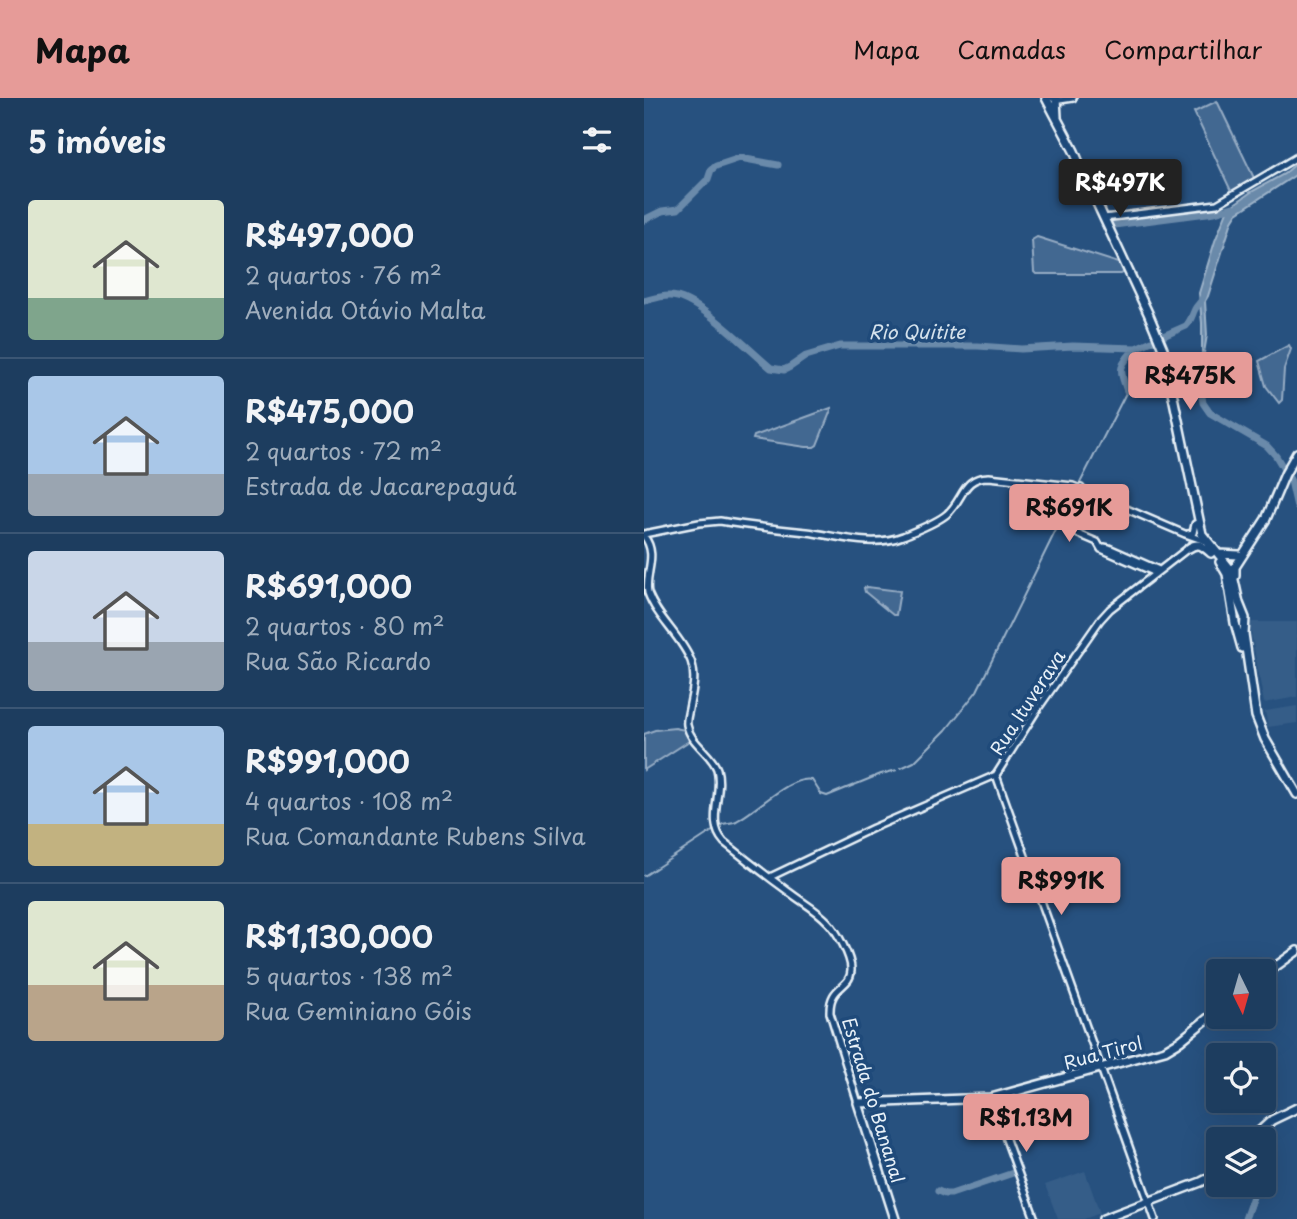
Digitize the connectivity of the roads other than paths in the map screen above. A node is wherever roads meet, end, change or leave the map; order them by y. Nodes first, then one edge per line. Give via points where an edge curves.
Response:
1 (1046, 98) edge
2 (1073, 98) edge
3 (1055, 99) edge
4 (1057, 118) junction
5 (1297, 157) edge
6 (1104, 218) junction
7 (1297, 453) edge
8 (1191, 489) junction
9 (1080, 490) junction
10 (1195, 524) junction
11 (1185, 534) junction
12 (644, 535) edge
13 (1203, 538) junction
14 (1189, 548) junction
15 (1215, 553) junction
16 (1242, 553) junction
17 (1230, 567) junction
18 (1157, 572) junction
19 (1231, 578) junction
20 (1232, 605) junction
21 (1245, 621) junction
22 (1248, 670) junction
23 (996, 775) junction
24 (1297, 794) edge
25 (770, 877) junction
26 (1297, 951) edge
27 (1276, 966) edge
28 (1206, 1020) edge
29 (1101, 1068) junction
30 (991, 1098) junction
31 (863, 1101) junction
32 (1297, 1108) edge
33 (862, 1118) junction
34 (1264, 1127) edge
35 (1206, 1179) edge
36 (1146, 1192) junction
37 (1159, 1198) junction
38 (1149, 1202) junction
39 (895, 1219) edge
40 (1035, 1219) edge
41 (1103, 1219) edge
42 (1155, 1219) edge

1 - 4 main road
2 - 3 street
3 - 4 main road
4 - 6 main road
5 - 6 street via 1217,204
6 - 8 main road via 1157,333
7 - 16 main road via 1266,519
8 - 10 main road
8 - 13 main road
9 - 11 street
9 - 12 street via 1012,478 978,478 944,516 883,541 720,521
9 - 18 street via 1067,526 1071,531
10 - 11 street via 1193,533
10 - 13 main road
11 - 13 street
11 - 14 street
12 - 25 street, Estrada do Bananal via 651,554 649,594 692,663 694,684 686,724 718,772 716,828 724,842
13 - 14 street, Rua Ituverava
13 - 15 main road
14 - 15 main road via 1200,545
14 - 18 street, Rua Ituverava
15 - 16 main road
15 - 17 main road
15 - 19 main road
16 - 17 main road
16 - 19 main road
17 - 19 main road
18 - 23 street, Rua Ituverava via 1096,625
19 - 20 main road
19 - 21 main road
20 - 21 main road via 1237,621
20 - 22 main road
21 - 22 main road
22 - 24 main road via 1260,730
23 - 25 street, Rua Ituverava
23 - 29 street
25 - 31 street, Estrada do Bananal via 827,921 850,962 849,978 831,997 830,1007
26 - 27 main road
28 - 29 main road, Rua Tirol via 1165,1050
29 - 30 main road, Rua Tirol
29 - 36 street
30 - 31 main road, Rua Tirol
30 - 40 street
31 - 33 main road, Estrada do Bananal
31 - 33 main road
32 - 34 main road
33 - 39 main road, Estrada do Bananal
35 - 37 main road
36 - 37 main road
36 - 38 street
37 - 38 main road
38 - 41 main road
38 - 42 street

